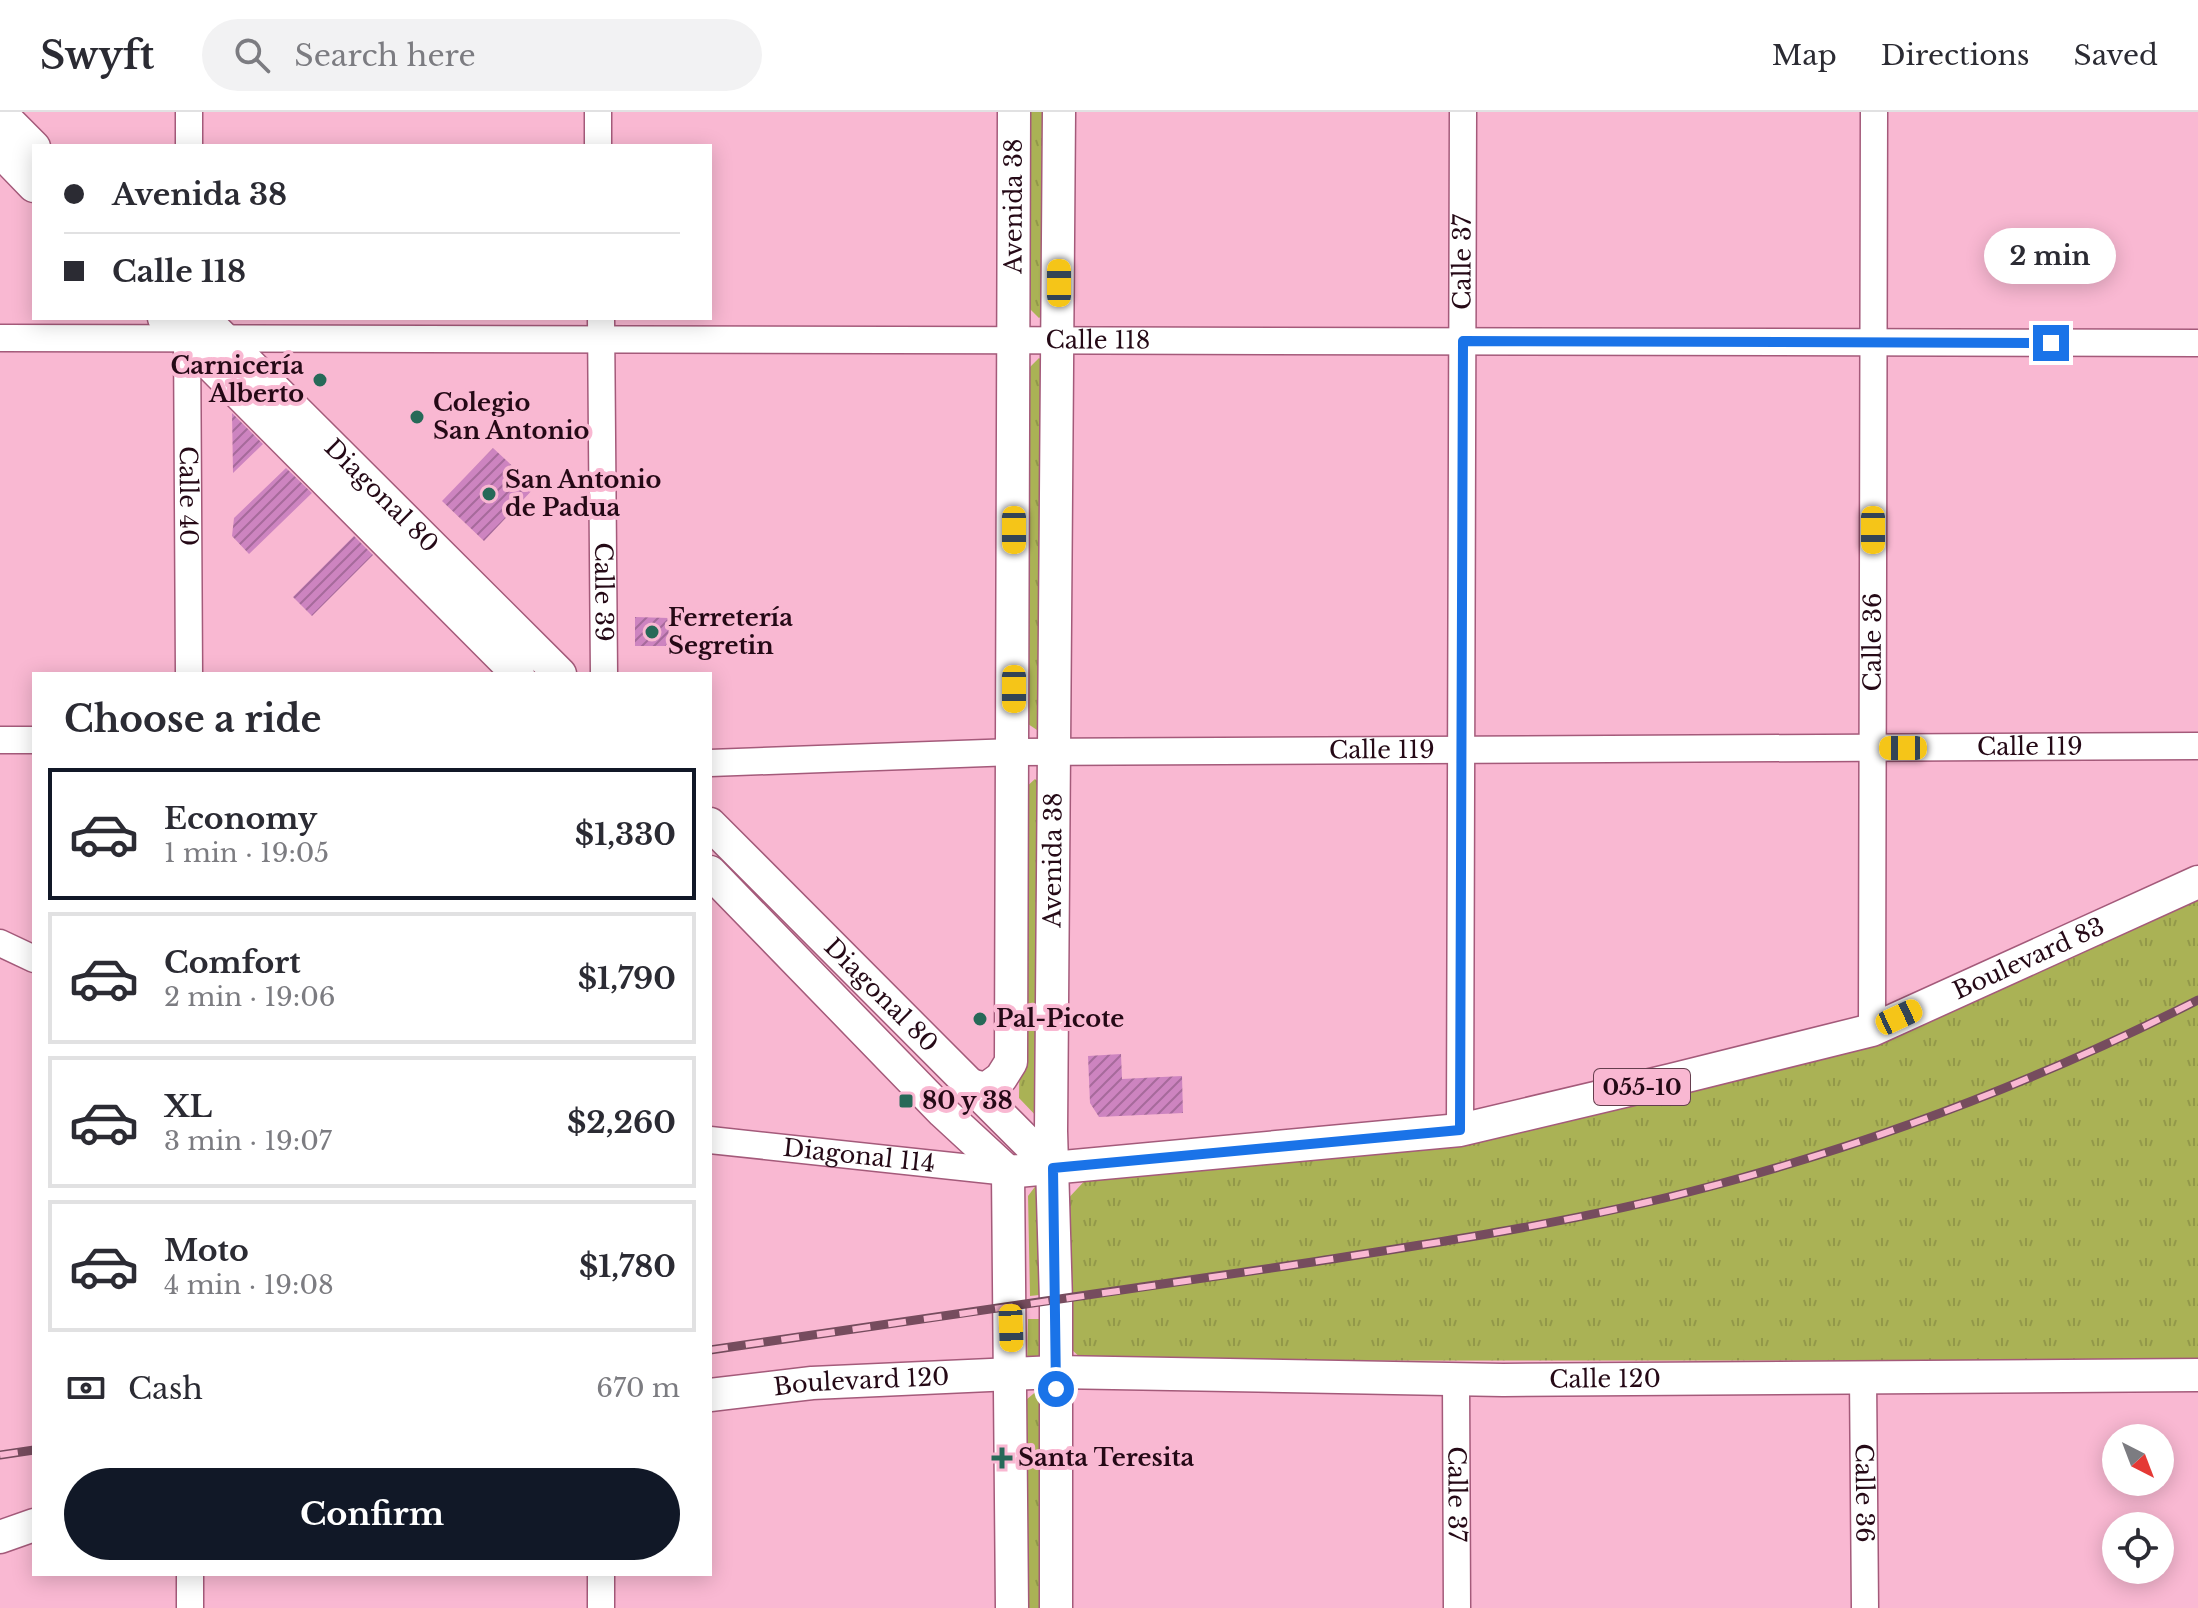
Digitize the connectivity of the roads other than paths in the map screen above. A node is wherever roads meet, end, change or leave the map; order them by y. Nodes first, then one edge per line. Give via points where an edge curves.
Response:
1 (189, 112) edge
2 (598, 112) edge
3 (1014, 112) edge
4 (1059, 112) edge
5 (1463, 112) edge
6 (1874, 112) edge
7 (0, 113) edge
8 (189, 144) edge
9 (598, 144) edge
10 (32, 145) edge
11 (0, 151) edge
12 (32, 184) edge
13 (193, 326) edge
14 (601, 328) edge
15 (0, 338) edge
16 (1014, 339) junction
17 (1058, 340) junction
18 (1463, 341) junction
19 (1874, 342) junction
20 (2198, 343) edge
21 (189, 672) edge
22 (516, 672) edge
23 (558, 672) edge
24 (604, 672) edge
25 (0, 740) edge
26 (32, 740) edge
27 (2198, 746) edge
28 (1873, 748) junction
29 (1462, 750) junction
30 (1014, 752) junction
31 (1056, 752) junction
32 (712, 763) edge
33 (712, 826) edge
34 (712, 874) edge
35 (2198, 882) edge
36 (0, 943) edge
37 (32, 958) edge
38 (1872, 1030) junction
39 (970, 1085) junction
40 (1460, 1130) junction
41 (712, 1140) edge
42 (1053, 1168) junction
43 (1008, 1172) junction
44 (1056, 1372) junction
45 (1012, 1374) junction
46 (2198, 1375) edge
47 (1863, 1377) junction
48 (1456, 1380) junction
49 (712, 1395) edge
50 (32, 1526) edge
51 (0, 1537) edge
52 (190, 1576) edge
53 (601, 1576) edge
54 (190, 1608) edge
55 (601, 1608) edge
56 (1012, 1608) edge
57 (1056, 1608) edge
58 (1457, 1608) edge
59 (1865, 1608) edge

1 - 8 street
2 - 9 street
3 - 16 main road, Avenida 38
4 - 17 main road, Avenida 38
5 - 18 street, Calle 37
6 - 19 street, Calle 36
7 - 10 main road
11 - 12 main road
13 - 14 street, Calle 118
13 - 15 street, Calle 118
13 - 21 street, Calle 40
13 - 22 main road, Diagonal 80
13 - 23 main road, Diagonal 80
14 - 16 street, Calle 118
14 - 24 street, Calle 39
16 - 17 street, Calle 118
16 - 30 main road, Avenida 38
17 - 18 street, Calle 118
17 - 31 main road, Avenida 38
18 - 19 street, Calle 118
18 - 29 street, Calle 37
19 - 20 street, Calle 118
19 - 28 street, Calle 36
25 - 26 street
27 - 28 street, Calle 119
28 - 29 street, Calle 119
28 - 38 street, Calle 36
29 - 31 street, Calle 119
29 - 40 street, Calle 37
30 - 31 street, Calle 119
30 - 32 street, Calle 119
30 - 39 main road, Avenida 38 via 1011,1062 986,1089
31 - 42 main road, Avenida 38
33 - 39 main road, Diagonal 80
34 - 43 main road, Diagonal 80
35 - 38 main road, Boulevard 83 / 055-10
36 - 37 street
38 - 40 main road, Boulevard 83 / 055-10
39 - 42 main road, Diagonal 80
40 - 42 main road, Boulevard 83 / 055-10
41 - 43 street, Diagonal 114
42 - 43 main road, Boulevard 83
42 - 44 main road, Avenida 38
43 - 45 main road
44 - 45 main road, Calle 120
44 - 48 main road, Calle 120
44 - 57 main road, Avenida 38
45 - 49 main road, Boulevard 120 via 812,1383
45 - 56 main road
46 - 47 main road, Calle 120
47 - 48 main road, Calle 120
47 - 59 street, Calle 36
48 - 58 street, Calle 37
50 - 51 main road
52 - 54 street
53 - 55 street

